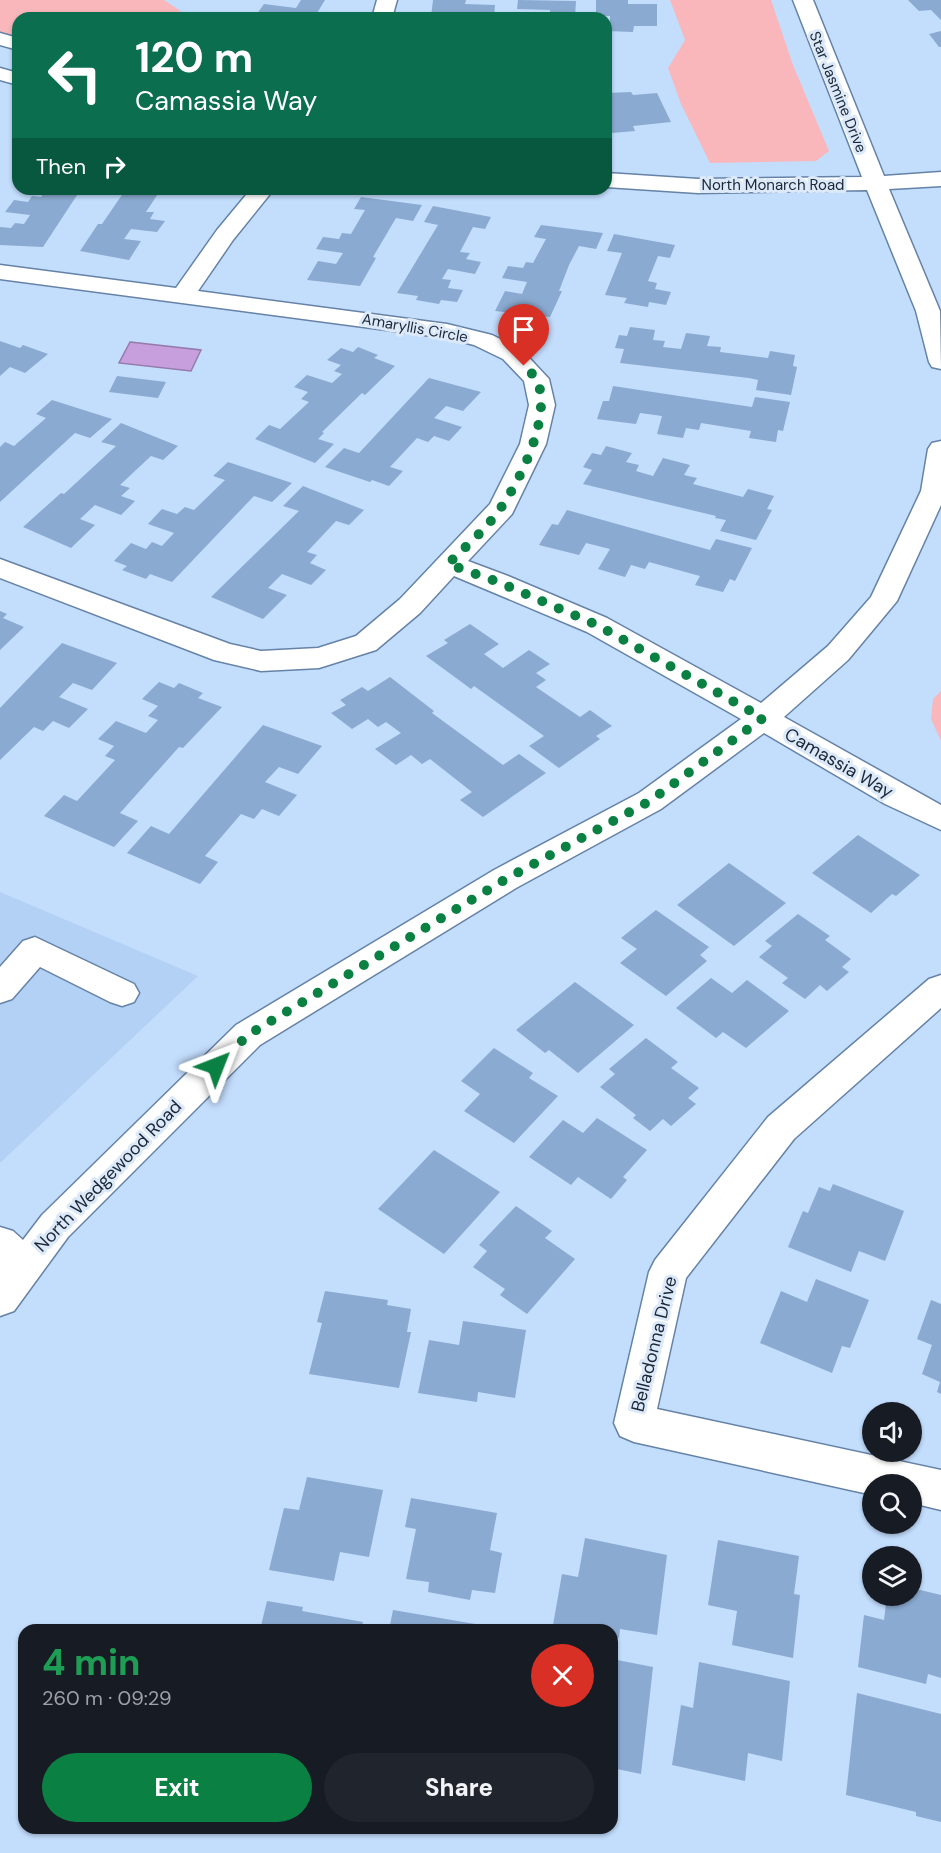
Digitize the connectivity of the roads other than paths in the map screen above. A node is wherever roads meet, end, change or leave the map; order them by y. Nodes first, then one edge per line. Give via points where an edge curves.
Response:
1 (803, 0) edge
2 (941, 179) edge
3 (612, 180) edge
4 (875, 184) junction
5 (259, 195) edge
6 (0, 272) edge
7 (183, 295) junction
8 (941, 362) edge
9 (941, 450) edge
10 (448, 564) junction
11 (0, 568) edge
12 (763, 718) junction
13 (941, 819) edge
14 (941, 988) edge
15 (0, 990) edge
16 (122, 993) dead end
17 (12, 1254) edge
18 (0, 1299) edge
19 (941, 1490) edge

1 - 4 street, Star Jasmine Drive
2 - 4 street, North Monarch Road
3 - 4 street, North Monarch Road via 698,186
4 - 8 street via 928,311
5 - 7 street
6 - 7 street, Amaryllis Circle
7 - 10 street, Amaryllis Circle via 447,331 483,340 512,354 536,379 542,405 533,444 502,507
9 - 12 street, North Wedgewood Road via 934,491 883,600 838,653
10 - 11 street, Amaryllis Circle via 410,606 366,644 319,658 261,661 224,653
10 - 12 street, Camassia Way via 597,625
12 - 13 street, Camassia Way
12 - 17 street, North Wedgewood Road via 650,801 506,879 248,1035 55,1226
14 - 19 street, Belladonna Drive via 781,1128 668,1272 634,1423
15 - 16 street via 35,950
17 - 18 street, North Wedgewood Road

